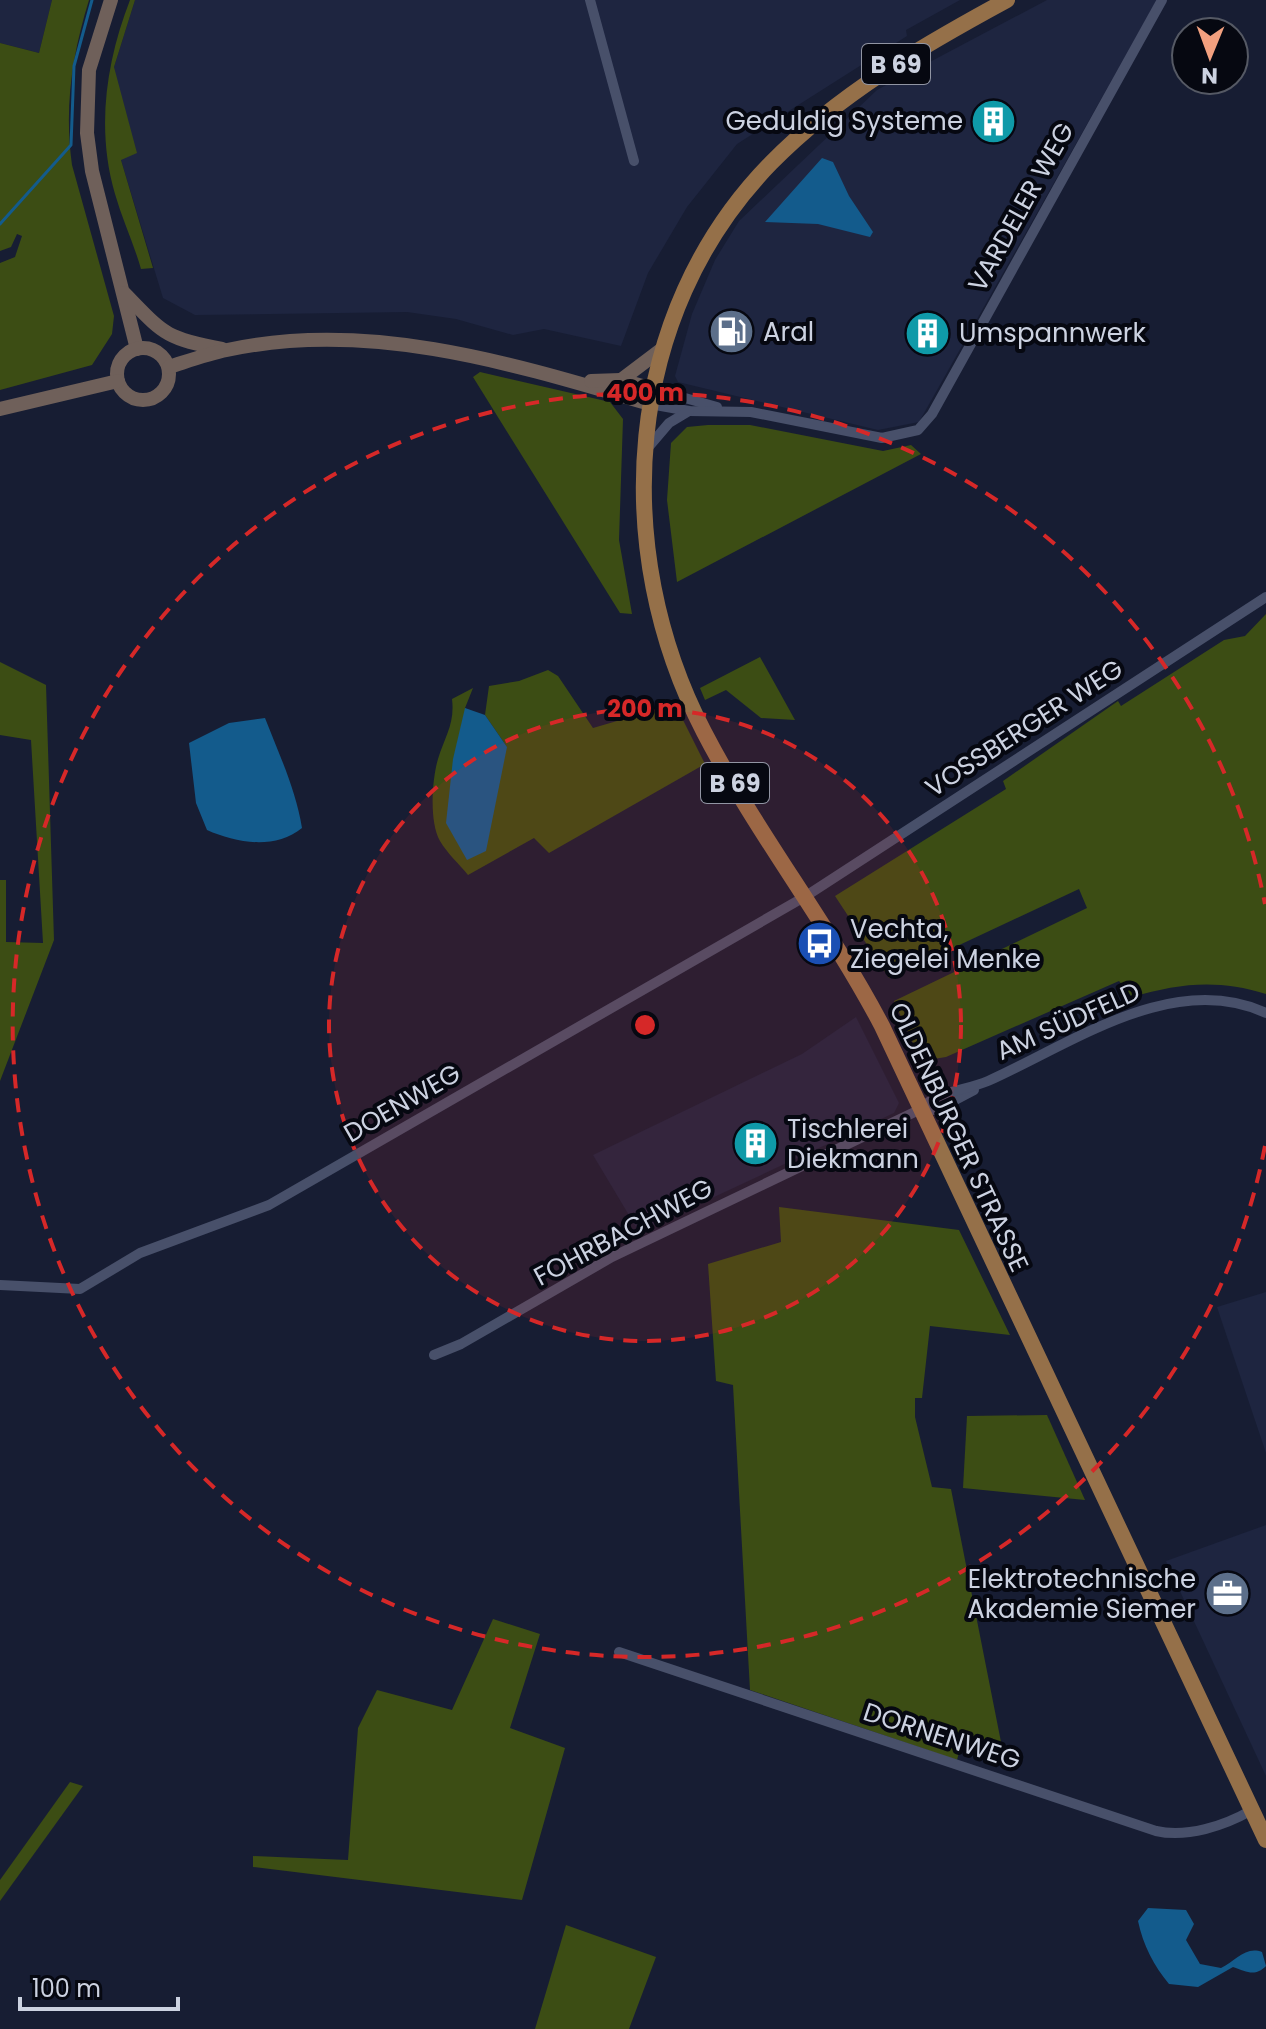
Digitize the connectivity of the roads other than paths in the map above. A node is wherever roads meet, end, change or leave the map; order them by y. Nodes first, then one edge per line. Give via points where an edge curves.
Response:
1 (111, 0) edge
2 (590, 0) edge
3 (1007, 0) edge
4 (1162, 0) edge
5 (634, 161) dead end
6 (124, 293) junction
7 (137, 349) junction
8 (662, 349) junction
9 (227, 350) junction
10 (169, 367) junction
11 (621, 380) junction
12 (118, 381) junction
13 (582, 382) junction
14 (652, 396) junction
15 (0, 409) edge
16 (726, 409) junction
17 (689, 411) junction
18 (645, 452) junction
19 (1266, 597) edge
20 (806, 896) junction
21 (1266, 1013) edge
22 (921, 1109) junction
23 (0, 1285) edge
24 (434, 1355) dead end
25 (619, 1652) dead end
26 (1252, 1810) junction
27 (1266, 1840) edge

1 - 6 main road via 89,70 87,133
2 - 5 street
3 - 8 main road, B 69 via 866,83 769,165 728,214 697,264
4 - 16 street, VARDELER WEG via 932,414 918,430 882,438
6 - 7 main road
6 - 9 main road via 164,334
7 - 10 main road via 153,350
7 - 12 main road via 123,358
8 - 11 main road
8 - 14 main road, B 69
9 - 10 main road
9 - 13 main road via 289,342 380,341
10 - 12 main road via 168,384 150,400 127,394
11 - 13 main road
11 - 14 main road
12 - 15 main road
13 - 14 main road
14 - 16 street, VARDELER WEG
14 - 17 street, VARDELER WEG
14 - 18 main road, OLDENBURGER STRASSE / B 69
16 - 17 street, VARDELER WEG
17 - 18 street via 669,423
18 - 20 main road, OLDENBURGER STRASSE / B 69 via 646,549 672,657 705,733
19 - 20 street, VOSSBERGER WEG
20 - 22 main road, OLDENBURGER STRASSE / B 69 via 859,982
20 - 23 street, DOENWEG via 269,1205 140,1253 80,1289
21 - 22 street, AM SÜDFELD via 1224,1001 1164,1003 983,1083 931,1098
22 - 24 street, FOHRBACHWEG via 612,1257
22 - 26 main road, OLDENBURGER STRASSE / B 69
25 - 26 street, DORNENWEG via 1156,1831 1179,1834
26 - 27 main road, OLDENBURGER STRASSE / B 69

